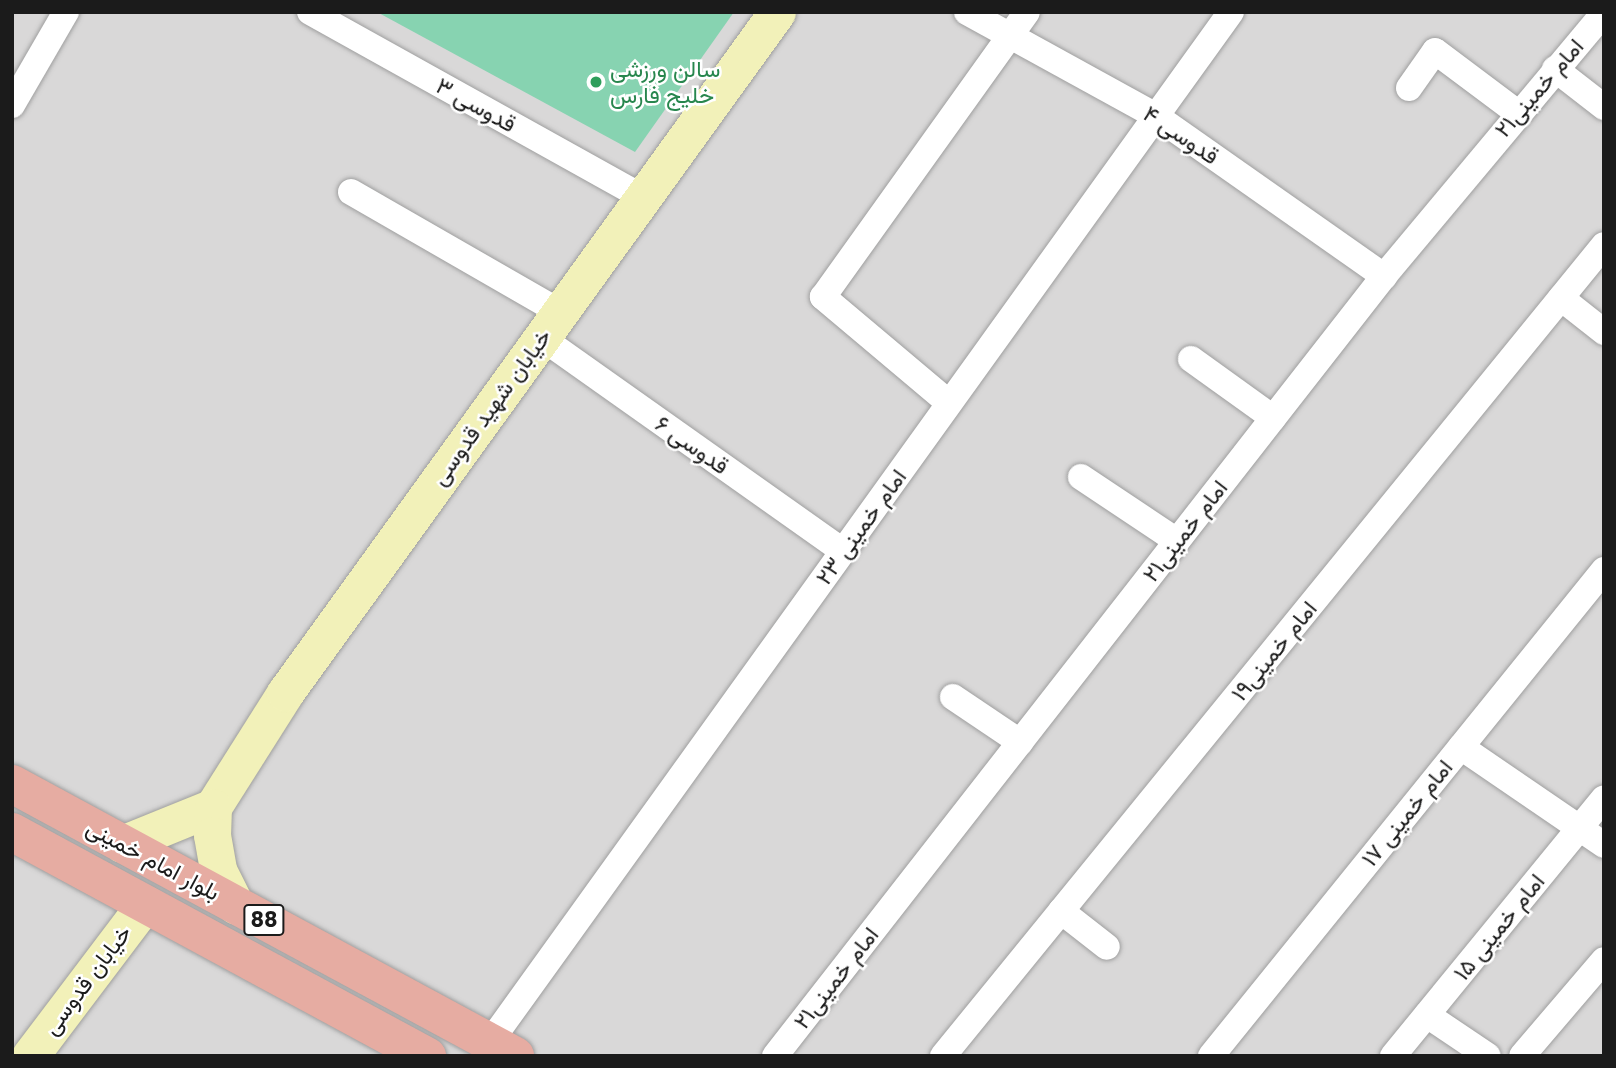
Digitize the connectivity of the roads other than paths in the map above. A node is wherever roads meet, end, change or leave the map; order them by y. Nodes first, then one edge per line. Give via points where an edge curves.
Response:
1 (66, 12) edge
2 (310, 12) edge
3 (776, 12) edge
4 (967, 12) edge
5 (1027, 12) edge
6 (1231, 12) edge
7 (1604, 13) edge
8 (1011, 36) junction
9 (1555, 69) junction
10 (1409, 88) dead end
11 (12, 105) edge
12 (1604, 107) edge
13 (1518, 113) junction
14 (1156, 116) junction
15 (351, 191) dead end
16 (642, 197) junction
17 (1604, 245) edge
18 (1384, 276) junction
19 (1561, 298) junction
20 (551, 325) junction
21 (1604, 332) edge
22 (1191, 359) dead end
23 (949, 403) junction
24 (1273, 418) junction
25 (1081, 477) dead end
26 (1177, 541) junction
27 (843, 551) junction
28 (1604, 570) edge
29 (953, 697) dead end
30 (1020, 743) junction
31 (1461, 747) junction
32 (12, 784) edge
33 (1604, 798) edge
34 (213, 807) junction
35 (1579, 828) junction
36 (12, 832) edge
37 (122, 844) junction
38 (1604, 845) edge
39 (145, 904) junction
40 (236, 906) junction
41 (1061, 911) junction
42 (1107, 947) dead end
43 (1604, 960) edge
44 (1427, 1015) junction
45 (503, 1049) edge
46 (30, 1056) edge
47 (427, 1056) edge
48 (775, 1056) edge
49 (943, 1056) edge
50 (1211, 1056) edge
51 (1394, 1056) edge
52 (1488, 1056) edge
53 (1522, 1056) edge

1 - 11 street
2 - 16 street, قدوسی ۳
3 - 16 main road, خیابان شهید قدوسی
4 - 8 street, قدوسی ۴
5 - 8 street
6 - 14 street, امام خمینی ۲۳
7 - 9 street, امام خمینی۲۱
8 - 14 street, قدوسی ۴
8 - 23 street via 823,297
9 - 12 street
9 - 13 street, امام خمینی۲۱
10 - 13 street via 1435,51
13 - 18 street, امام خمینی۲۱
14 - 18 street, قدوسی ۴
14 - 23 street, امام خمینی ۲۳
15 - 20 street, قدوسی ۶
16 - 20 main road, خیابان شهید قدوسی
17 - 19 street, امام خمینی۱۹
18 - 24 street, امام خمینی۲۱
19 - 21 street
19 - 41 street, امام خمینی۱۹
20 - 27 street, قدوسی ۶
20 - 34 main road, خیابان شهید قدوسی via 285,693
22 - 24 street
23 - 27 street, امام خمینی ۲۳
24 - 26 street, امام خمینی۲۱
25 - 26 street
26 - 30 street, امام خمینی۲۱
27 - 45 street, امام خمینی ۲۳
28 - 31 street, امام خمینی ۱۷
29 - 30 street
30 - 48 street, امام خمینی۲۱
31 - 35 street
31 - 50 street, امام خمینی ۱۷
32 - 37 highway, بلوار امام خمینی / 88
33 - 35 street, امام خمینی ۱۵
34 - 37 main road
34 - 40 main road via 218,870
35 - 38 street
35 - 44 street, امام خمینی ۱۵
36 - 39 highway, بلوار امام خمینی / 88
37 - 40 highway, بلوار امام خمینی / 88
39 - 46 main road, خیابان قدوسی
39 - 47 highway, بلوار امام خمینی / 88
40 - 45 highway, بلوار امام خمینی / 88
41 - 42 street
41 - 49 street, امام خمینی۱۹
43 - 53 street
44 - 51 street, امام خمینی ۱۵
44 - 52 street

